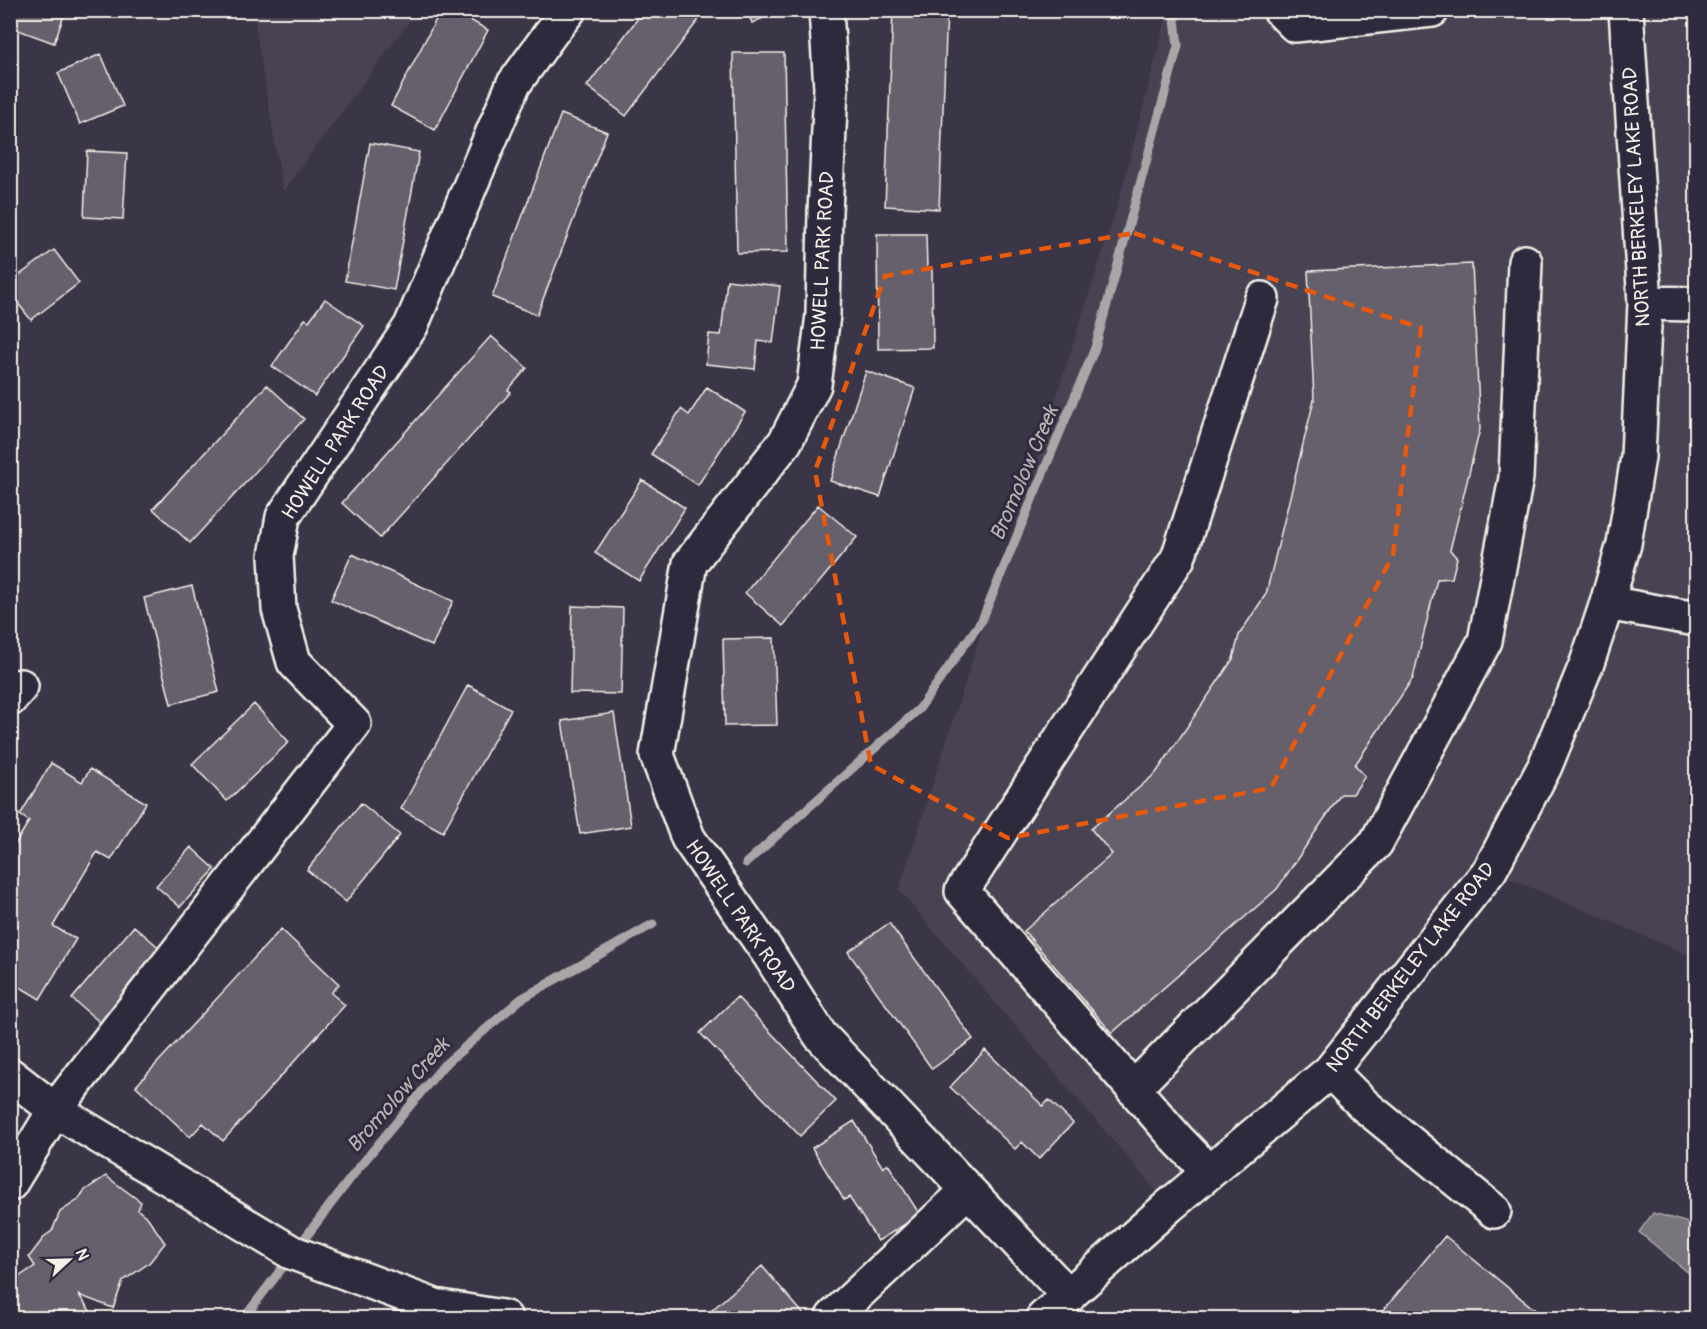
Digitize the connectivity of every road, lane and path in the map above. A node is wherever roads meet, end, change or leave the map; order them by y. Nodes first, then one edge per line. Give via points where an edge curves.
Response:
1 (569, 10) edge
2 (826, 10) edge
3 (1280, 10) edge
4 (1432, 10) edge
5 (1626, 10) edge
6 (1525, 262) dead end
7 (1262, 299) dead end
8 (1645, 303) junction
9 (1696, 304) edge
10 (1607, 603) junction
11 (1696, 619) edge
12 (1329, 1071) junction
13 (10, 1075) edge
14 (1133, 1089) junction
15 (55, 1110) junction
16 (1209, 1172) junction
17 (10, 1184) edge
18 (968, 1190) junction
19 (1494, 1211) dead end
20 (1068, 1296) junction
21 (833, 1317) dead end
22 (505, 1318) edge
23 (1043, 1318) edge

1 - 15 street, HOWELL PARK ROAD via 513,85 411,326 283,517 276,556 279,609 294,662 354,724
2 - 18 street, HOWELL PARK ROAD via 831,88 823,315 814,385 785,442 690,563 657,755 688,838 820,1035
3 - 4 street via 1295,25
5 - 8 street, NORTH BERKELEY LAKE ROAD
6 - 14 street via 1516,478 1485,641 1376,843
7 - 14 street via 1178,558 962,891
8 - 9 street
8 - 10 street, NORTH BERKELEY LAKE ROAD via 1638,457 1624,544
10 - 11 street
10 - 12 street, NORTH BERKELEY LAKE ROAD via 1545,766 1490,870
12 - 16 street, NORTH BERKELEY LAKE ROAD
12 - 19 street via 1365,1106
13 - 15 street
14 - 16 street
15 - 17 street
15 - 22 street via 291,1252 435,1306
16 - 20 street, NORTH BERKELEY LAKE ROAD
18 - 20 street, HOWELL PARK ROAD
18 - 21 street
20 - 23 street, NORTH BERKELEY LAKE ROAD

